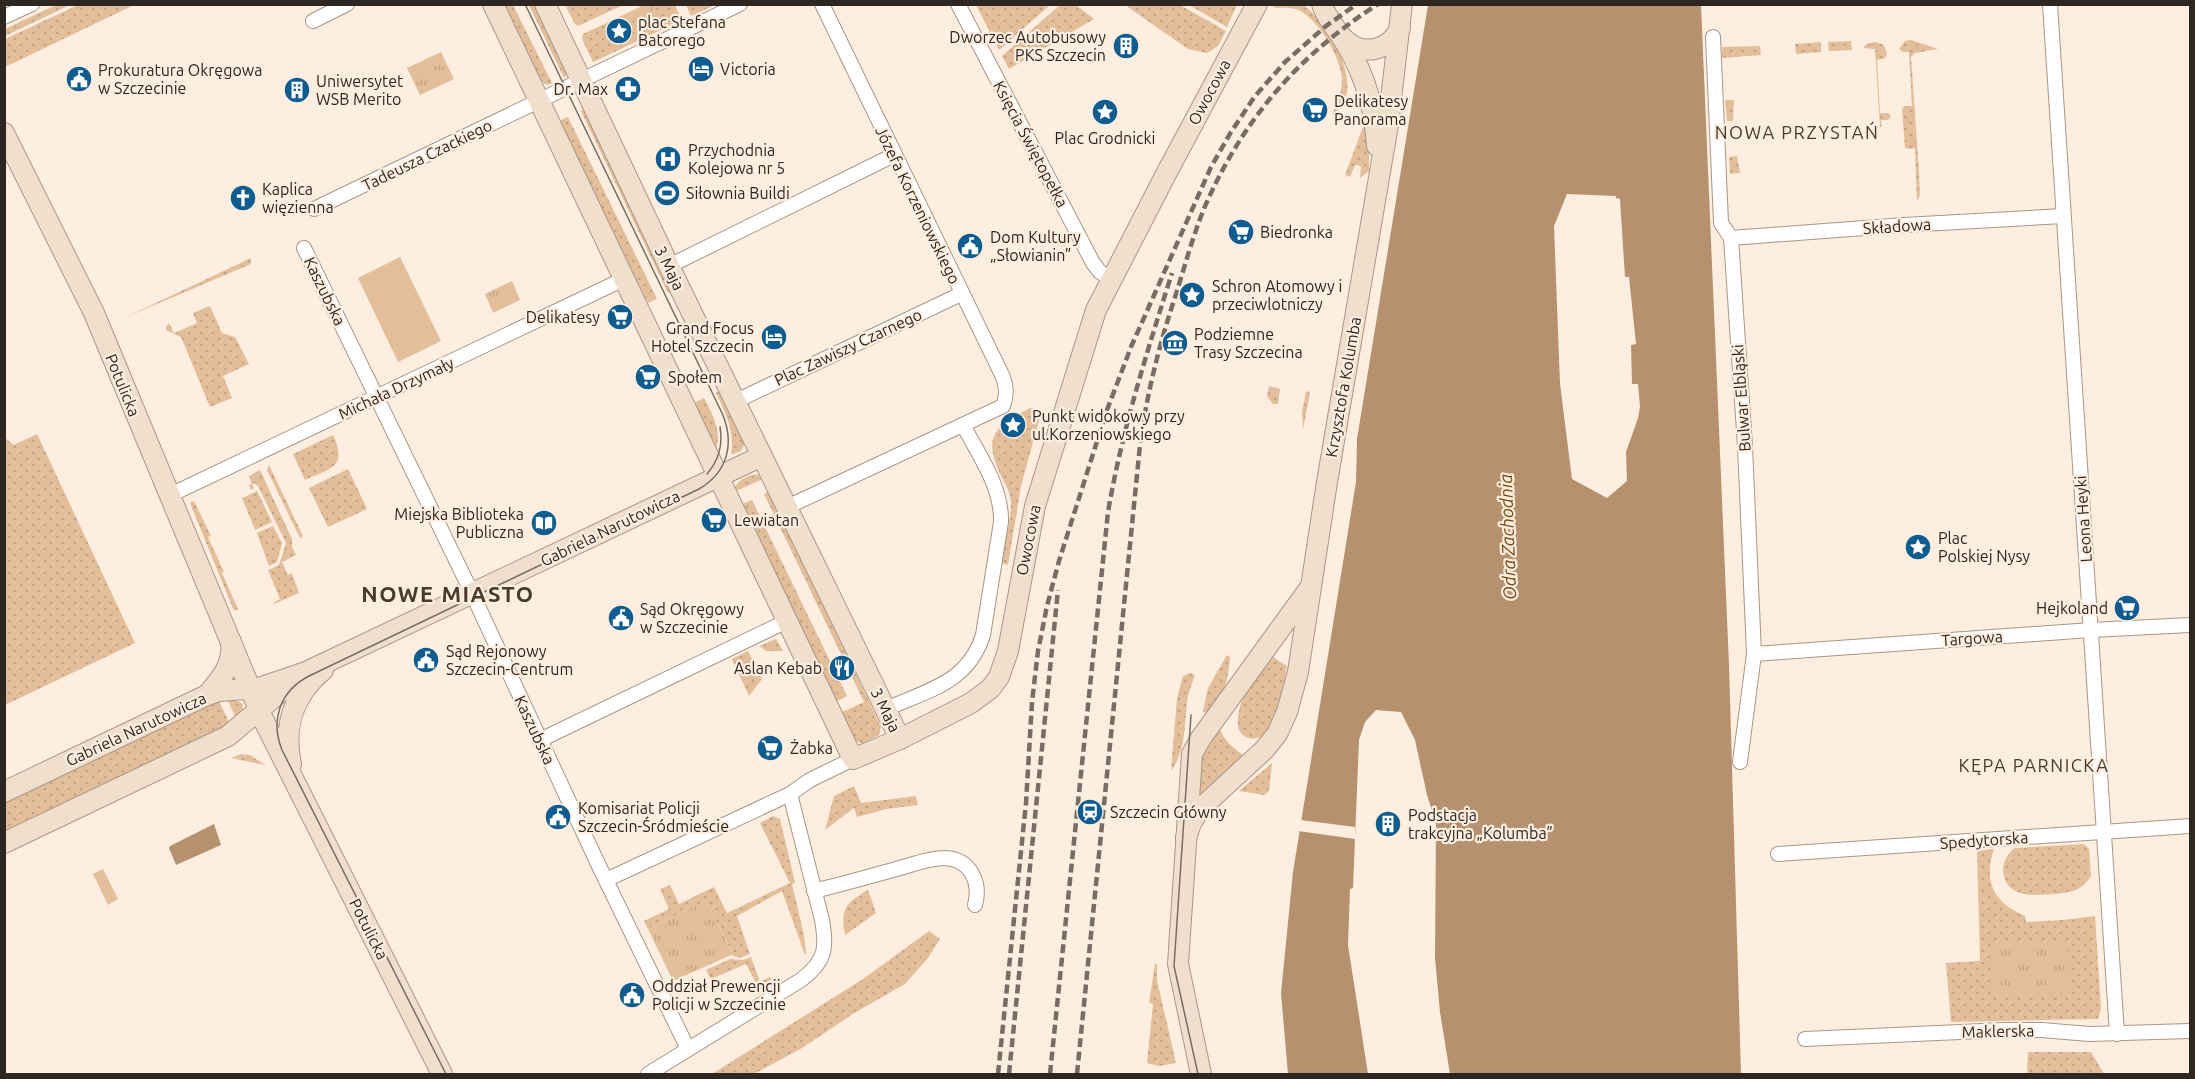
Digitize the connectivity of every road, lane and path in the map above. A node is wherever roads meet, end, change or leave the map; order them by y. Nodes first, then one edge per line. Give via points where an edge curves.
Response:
1 (32, 4) edge
2 (347, 4) edge
3 (494, 4) edge
4 (545, 4) edge
5 (740, 4) edge
6 (822, 4) edge
7 (958, 4) edge
8 (1257, 4) edge
9 (1402, 4) edge
10 (2050, 4) edge
11 (1322, 7) edge
12 (4, 17) edge
13 (313, 21) dead end
14 (1400, 28) junction
15 (1713, 38) dead end
16 (1345, 42) junction
17 (580, 80) junction
18 (539, 101) junction
19 (4, 133) edge
20 (894, 155) junction
21 (1376, 188) junction
22 (314, 209) dead end
23 (2063, 216) junction
24 (1731, 238) junction
25 (304, 248) dead end
26 (669, 266) junction
27 (1110, 278) junction
28 (624, 279) junction
29 (961, 294) junction
30 (376, 397) junction
31 (736, 400) junction
32 (963, 425) junction
33 (762, 456) junction
34 (719, 476) junction
35 (168, 496) junction
36 (787, 507) junction
37 (1311, 587) junction
38 (472, 594) junction
39 (787, 621) junction
40 (2190, 625) edge
41 (2091, 630) junction
42 (231, 642) junction
43 (1754, 654) junction
44 (345, 655) junction
45 (306, 672) junction
46 (251, 689) junction
47 (207, 695) junction
48 (886, 709) junction
49 (259, 710) junction
50 (228, 736) junction
51 (900, 739) junction
52 (540, 740) junction
53 (854, 759) junction
54 (285, 761) junction
55 (1740, 762) dead end
56 (296, 784) junction
57 (4, 792) edge
58 (790, 794) junction
59 (2190, 826) edge
60 (2105, 831) junction
61 (1186, 838) junction
62 (4, 843) edge
63 (1778, 854) dead end
64 (606, 880) junction
65 (814, 891) junction
66 (975, 905) dead end
67 (2190, 1031) edge
68 (2117, 1034) junction
69 (1805, 1039) dead end
70 (688, 1049) junction
71 (442, 1074) edge
72 (648, 1074) edge
73 (1202, 1074) edge

1 - 12 street
2 - 13 street
3 - 18 street
4 - 17 street, 3 Maja
5 - 17 street
6 - 20 street, Józefa Korzeniowskiego
7 - 27 street, Księcia Świętopełka via 1094,263
8 - 27 street, Owocowa
9 - 14 street, Krzysztofa Kolumba
10 - 23 street, Leona Heyki
11 - 16 street, Krzysztofa Kolumba
14 - 16 street, Krzysztofa Kolumba via 1389,43 1374,50
14 - 21 street, Krzysztofa Kolumba
15 - 24 street, Bulwar Elbląski via 1721,223
16 - 21 street, Krzysztofa Kolumba via 1373,112 1378,153
17 - 18 street
17 - 26 street, 3 Maja
18 - 22 street, Tadeusza Czackiego
18 - 28 street
19 - 35 street, Potulicka via 85,293
20 - 26 street
20 - 29 street, Józefa Korzeniowskiego
21 - 37 street, Krzysztofa Kolumba
23 - 24 street, Składowa
23 - 41 street, Leona Heyki
24 - 43 street, Bulwar Elbląski
25 - 30 street, Kaszubska
26 - 31 street, 3 Maja
27 - 51 street, Owocowa via 1090,323 1040,486 1008,651 999,677 977,700
28 - 30 street, Michała Drzymały
28 - 34 street
29 - 31 street, Plac Zawiszy Czarnego
29 - 32 street, Józefa Korzeniowskiego via 1007,392 1003,406
30 - 35 street, Michała Drzymały
30 - 38 street, Kaszubska
31 - 33 street, 3 Maja
32 - 36 street
32 - 48 street via 995,486 1001,511 983,635 959,675
33 - 34 street
33 - 36 street, 3 Maja
34 - 38 street, Gabriela Narutowicza
34 - 39 street
35 - 42 street, Potulicka
36 - 48 street, 3 Maja
37 - 61 street, Krzysztofa Kolumba via 1192,754
37 - 61 street, Krzysztofa Kolumba via 1299,666 1287,712 1264,750 1200,809
38 - 44 street, Gabriela Narutowicza
38 - 52 street, Kaszubska
39 - 52 street
39 - 53 street
40 - 41 street, Targowa
41 - 43 street, Targowa
41 - 60 street, Leona Heyki
42 - 46 street, Potulicka
42 - 47 street via 230,663
43 - 55 street, Bulwar Elbląski
44 - 45 street, Gabriela Narutowicza
44 - 56 street, Potulicka via 317,675 295,704 288,739
45 - 46 street, Gabriela Narutowicza
45 - 49 street, Gabriela Narutowicza
46 - 47 street, Gabriela Narutowicza
46 - 49 street, Potulicka
47 - 57 street, Gabriela Narutowicza
48 - 51 street, 3 Maja
49 - 50 street, Gabriela Narutowicza
49 - 54 street, Potulicka
50 - 54 street, Gabriela Narutowicza via 244,734 264,740
50 - 62 street, Gabriela Narutowicza
51 - 53 street, Owocowa
52 - 64 street, Kaszubska
53 - 58 street, Owocowa
54 - 56 street, Potulicka
56 - 71 street, Potulicka
58 - 64 street, Owocowa
58 - 65 street
59 - 60 street, Spedytorska
60 - 63 street, Spedytorska
60 - 68 street, Leona Heyki
61 - 73 street, Krzysztofa Kolumba via 1178,971
64 - 70 street, Kaszubska
65 - 66 street via 923,862 951,859 974,875 978,889
65 - 70 street via 825,939 816,967
67 - 68 street, Maklerska
68 - 69 street, Maklerska via 2004,1030
70 - 72 street

